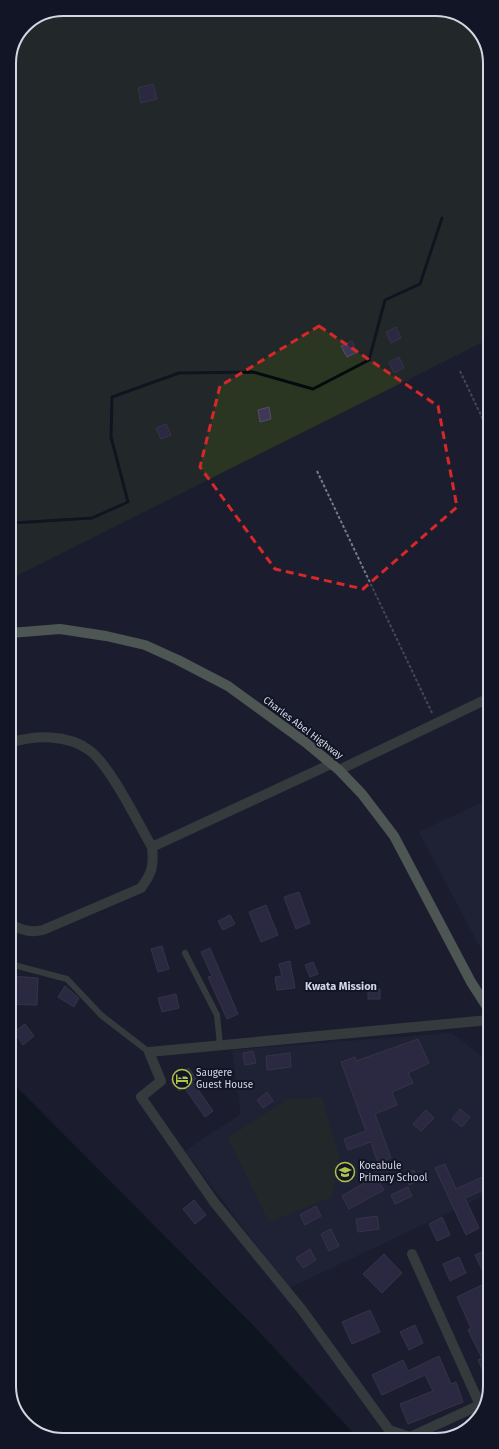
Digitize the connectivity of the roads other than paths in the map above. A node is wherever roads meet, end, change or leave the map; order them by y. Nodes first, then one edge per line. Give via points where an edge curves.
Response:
1 (16, 633) edge
2 (483, 701) edge
3 (16, 742) edge
4 (335, 767) junction
5 (152, 847) junction
6 (16, 927) edge
7 (185, 953) dead end
8 (16, 966) edge
9 (483, 1000) edge
10 (483, 1021) edge
11 (220, 1045) junction
12 (149, 1052) junction
13 (412, 1254) dead end
14 (481, 1401) edge
15 (479, 1405) edge
16 (398, 1433) edge
17 (419, 1433) edge

1 - 4 main road, Charles Abel Highway via 60,630 106,636 145,645 228,686
2 - 4 street
3 - 5 street via 48,737 70,740 90,750 105,766
4 - 5 street
4 - 9 main road, Charles Abel Highway via 362,794 394,836 471,982
5 - 6 street via 153,861 150,874 141,888 43,930 33,932
7 - 11 lane via 217,1015
8 - 12 lane via 67,979 101,1015
10 - 11 street
11 - 12 street
12 - 16 street via 161,1081 141,1097 214,1202 302,1310 389,1430
13 - 14 street
15 - 17 street

